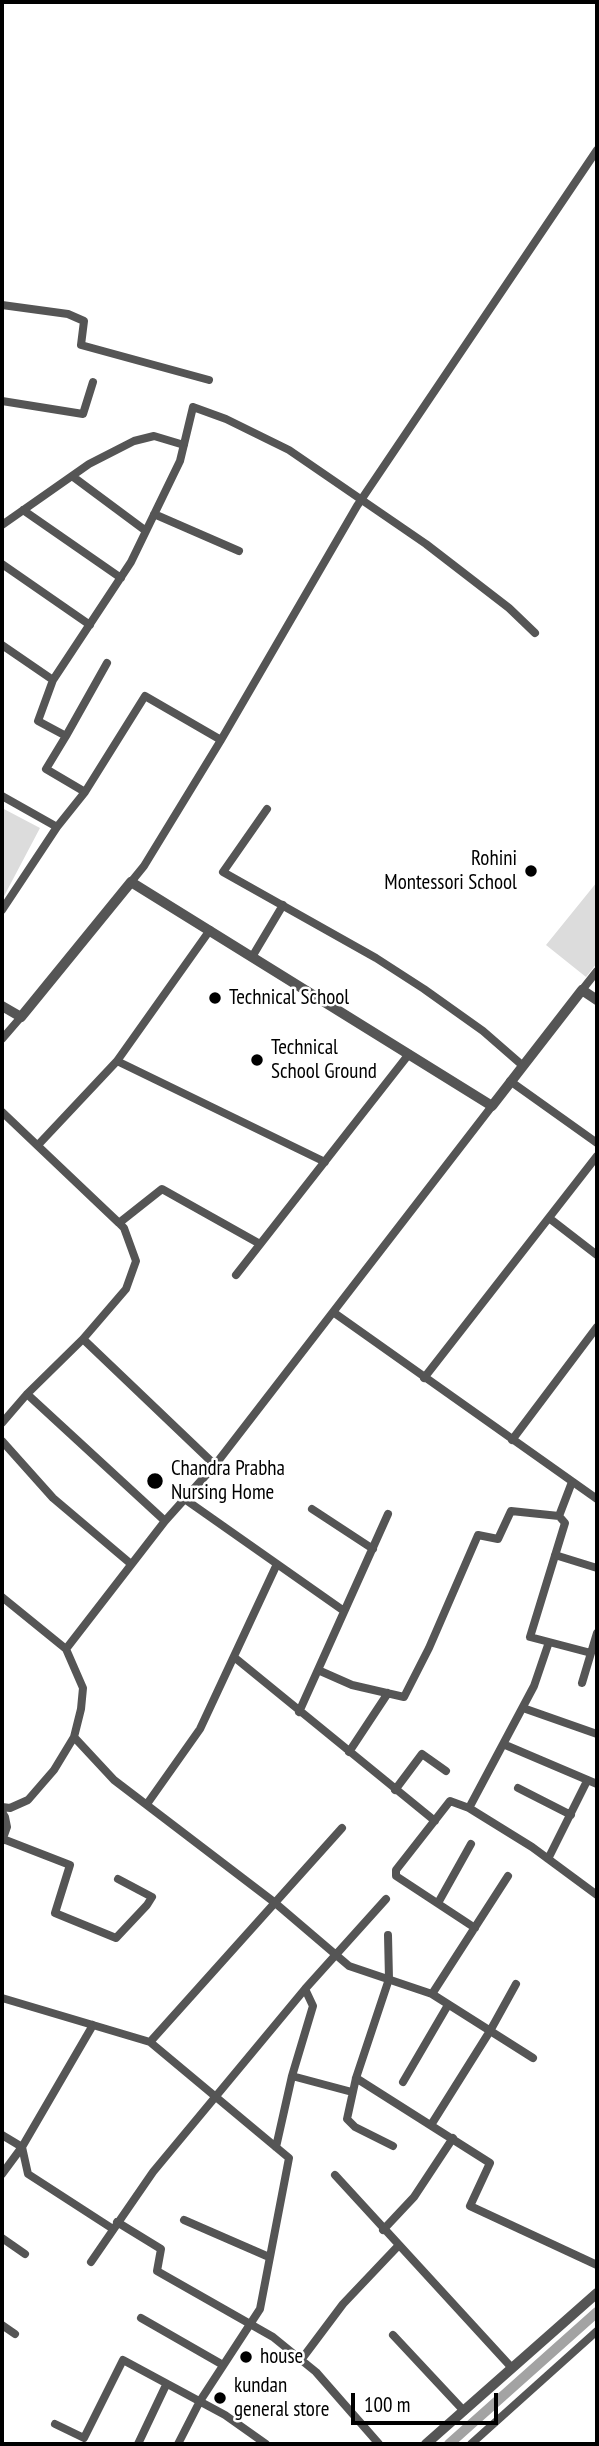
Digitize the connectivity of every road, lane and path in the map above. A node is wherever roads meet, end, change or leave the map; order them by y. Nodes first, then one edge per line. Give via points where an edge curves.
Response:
1 (597, 150) edge
2 (2, 305) edge
3 (209, 380) dead end
4 (93, 382) dead end
5 (2, 401) edge
6 (184, 445) junction
7 (72, 476) junction
8 (361, 500) junction
9 (23, 510) junction
10 (154, 514) junction
11 (2, 525) edge
12 (146, 531) junction
13 (239, 551) dead end
14 (2, 564) edge
15 (121, 578) junction
16 (90, 625) junction
17 (535, 633) dead end
18 (2, 645) edge
19 (107, 663) dead end
20 (53, 680) junction
21 (66, 736) junction
22 (221, 740) junction
23 (85, 792) junction
24 (2, 796) edge
25 (267, 809) dead end
26 (57, 827) junction
27 (131, 882) junction
28 (283, 905) junction
29 (3, 908) edge
30 (209, 930) junction
31 (252, 957) junction
32 (597, 971) edge
33 (582, 990) junction
34 (597, 1000) edge
35 (2, 1006) edge
36 (21, 1017) junction
37 (2, 1040) edge
38 (409, 1054) junction
39 (117, 1061) junction
40 (522, 1065) junction
41 (510, 1081) junction
42 (492, 1106) junction
43 (2, 1112) edge
44 (597, 1143) edge
45 (38, 1145) junction
46 (597, 1156) edge
47 (324, 1162) junction
48 (549, 1218) junction
49 (120, 1223) junction
50 (260, 1244) junction
51 (597, 1255) edge
52 (236, 1275) dead end
53 (333, 1312) junction
54 (597, 1327) edge
55 (83, 1339) junction
56 (424, 1378) junction
57 (27, 1394) junction
58 (2, 1423) edge
59 (512, 1440) junction
60 (2, 1441) edge
61 (215, 1465) junction
62 (572, 1482) junction
63 (597, 1499) edge
64 (186, 1500) junction
65 (312, 1509) dead end
66 (388, 1514) dead end
67 (559, 1516) junction
68 (165, 1521) junction
69 (373, 1549) junction
70 (555, 1555) junction
71 (131, 1564) junction
72 (277, 1564) junction
73 (597, 1568) edge
74 (2, 1597) edge
75 (344, 1611) junction
76 (597, 1633) edge
77 (549, 1642) junction
78 (66, 1648) junction
79 (591, 1653) junction
80 (234, 1657) junction
81 (318, 1670) junction
82 (582, 1683) dead end
83 (388, 1693) junction
84 (523, 1708) junction
85 (299, 1712) junction
86 (597, 1734) edge
87 (74, 1737) junction
88 (503, 1744) junction
89 (349, 1752) junction
90 (446, 1771) dead end
91 (587, 1781) junction
92 (597, 1784) edge
93 (518, 1788) dead end
94 (395, 1790) junction
95 (147, 1804) junction
96 (469, 1808) junction
97 (2, 1809) edge
98 (570, 1815) junction
99 (435, 1821) junction
100 (342, 1828) dead end
101 (2, 1842) edge
102 (471, 1844) dead end
103 (548, 1859) junction
104 (508, 1876) dead end
105 (118, 1879) dead end
106 (597, 1895) edge
107 (386, 1899) dead end
108 (274, 1902) junction
109 (438, 1903) junction
110 (475, 1928) junction
111 (388, 1935) dead end
112 (335, 1954) junction
113 (389, 1979) junction
114 (516, 1984) dead end
115 (305, 1989) junction
116 (432, 1994) junction
117 (2, 1998) edge
118 (448, 2005) junction
119 (93, 2025) junction
120 (490, 2031) junction
121 (150, 2042) junction
122 (533, 2058) dead end
123 (292, 2076) junction
124 (356, 2078) junction
125 (403, 2082) dead end
126 (352, 2092) junction
127 (217, 2098) junction
128 (431, 2125) junction
129 (2, 2135) edge
130 (453, 2138) junction
131 (393, 2146) dead end
132 (22, 2147) junction
133 (276, 2147) junction
134 (2, 2175) edge
135 (335, 2175) dead end
136 (184, 2220) dead end
137 (115, 2225) junction
138 (383, 2230) junction
139 (2, 2238) edge
140 (399, 2245) junction
141 (25, 2254) dead end
142 (269, 2257) junction
143 (91, 2262) dead end
144 (597, 2265) edge
145 (597, 2293) edge
146 (141, 2318) dead end
147 (2, 2325) edge
148 (251, 2325) junction
149 (597, 2331) edge
150 (15, 2334) dead end
151 (393, 2335) dead end
152 (301, 2360) junction
153 (223, 2365) junction
154 (512, 2368) junction
155 (166, 2385) junction
156 (200, 2402) junction
157 (464, 2411) junction
158 (55, 2424) dead end
159 (479, 2437) junction
160 (138, 2444) edge
161 (178, 2444) edge
162 (266, 2444) edge
163 (379, 2444) edge
164 (426, 2444) edge
165 (471, 2444) edge
166 (486, 2444) edge

1 - 8 street
2 - 3 street via 68,314 84,321 81,345
4 - 5 street via 83,414
6 - 7 street via 154,436 134,441
6 - 8 street via 193,407 289,450
6 - 10 street
7 - 9 street
7 - 12 street
8 - 17 street via 426,544
8 - 22 street
9 - 11 street
9 - 15 street
10 - 12 street
10 - 13 street
12 - 15 street
14 - 16 street
15 - 16 street
16 - 20 street
18 - 20 street
19 - 21 street
20 - 21 street via 38,722
21 - 23 street via 46,769
22 - 23 street via 145,696
22 - 27 street
23 - 26 street
24 - 26 street
25 - 28 street via 223,872
26 - 29 street
27 - 30 street
27 - 36 street
28 - 31 street
28 - 40 street via 424,989
30 - 31 street
30 - 39 street
31 - 38 street
32 - 33 street
33 - 34 street
33 - 40 street
35 - 36 street
36 - 37 street
38 - 42 street
38 - 47 street
39 - 45 street
39 - 47 street
40 - 41 street
41 - 42 street
41 - 44 street
42 - 53 street
43 - 45 street
45 - 49 street
46 - 48 street
47 - 50 street
48 - 51 street
48 - 56 street
49 - 50 street via 162,1189
49 - 55 street via 136,1261 126,1289
50 - 52 street
53 - 56 street
53 - 61 street
54 - 59 street
55 - 57 street
55 - 61 street
56 - 59 street
57 - 58 street
57 - 68 street
59 - 62 street
60 - 71 street via 53,1498
61 - 64 street
62 - 63 street
62 - 67 street
64 - 68 street
64 - 72 street
65 - 69 street
66 - 69 street
67 - 70 street via 565,1523
67 - 83 street via 511,1511 498,1539 478,1535 407,1693 400,1697
68 - 71 street
69 - 75 street
70 - 73 street
70 - 77 street via 530,1637
71 - 78 street
72 - 75 street
72 - 80 street
74 - 78 street
75 - 81 street
76 - 79 street
77 - 79 street
77 - 84 street
78 - 87 street via 83,1688
79 - 82 street
80 - 85 street
80 - 95 street via 200,1729
81 - 83 street via 352,1685
81 - 85 street
83 - 89 street
84 - 86 street
84 - 88 street
85 - 89 street
87 - 95 street via 114,1780
87 - 97 street via 28,1800
88 - 91 street
88 - 96 street
89 - 94 street
90 - 94 street via 422,1754
91 - 92 street
91 - 98 street
93 - 98 street
94 - 99 street
95 - 108 street
96 - 99 street via 450,1801
96 - 103 street
97 - 101 street via 6,1821
98 - 103 street
99 - 109 street via 396,1876
100 - 108 street
101 - 105 street via 70,1865 55,1913 116,1938 152,1897
102 - 109 street
103 - 106 street
104 - 110 street
107 - 112 street
108 - 112 street
108 - 121 street
109 - 110 street
110 - 116 street
111 - 113 street
112 - 113 street via 349,1966
112 - 115 street
113 - 116 street
113 - 124 street
114 - 120 street
115 - 123 street via 313,2006
115 - 127 street
116 - 118 street
117 - 119 street
118 - 120 street
118 - 125 street
119 - 121 street
119 - 132 street
120 - 122 street
120 - 128 street
121 - 127 street
123 - 126 street
123 - 133 street
124 - 126 street
124 - 128 street
126 - 131 street via 347,2119
127 - 133 street
127 - 137 street via 153,2172
128 - 130 street
129 - 132 street
130 - 138 street via 414,2197
130 - 144 street via 490,2163 470,2206
132 - 134 street
132 - 137 street via 28,2174
133 - 142 street via 289,2158
135 - 138 street
136 - 142 street
137 - 143 street
137 - 148 street via 161,2249 157,2270
138 - 140 street
139 - 141 street
140 - 152 street via 343,2305
140 - 154 street
142 - 148 street via 260,2309
145 - 154 street
146 - 153 street
147 - 150 street
148 - 152 street
148 - 153 street
149 - 159 street
151 - 157 street
152 - 163 street
153 - 156 street
154 - 157 street
155 - 156 street
155 - 158 street via 123,2360 84,2438
155 - 160 street
156 - 161 street
156 - 162 street
157 - 164 street
159 - 165 street
159 - 166 street

